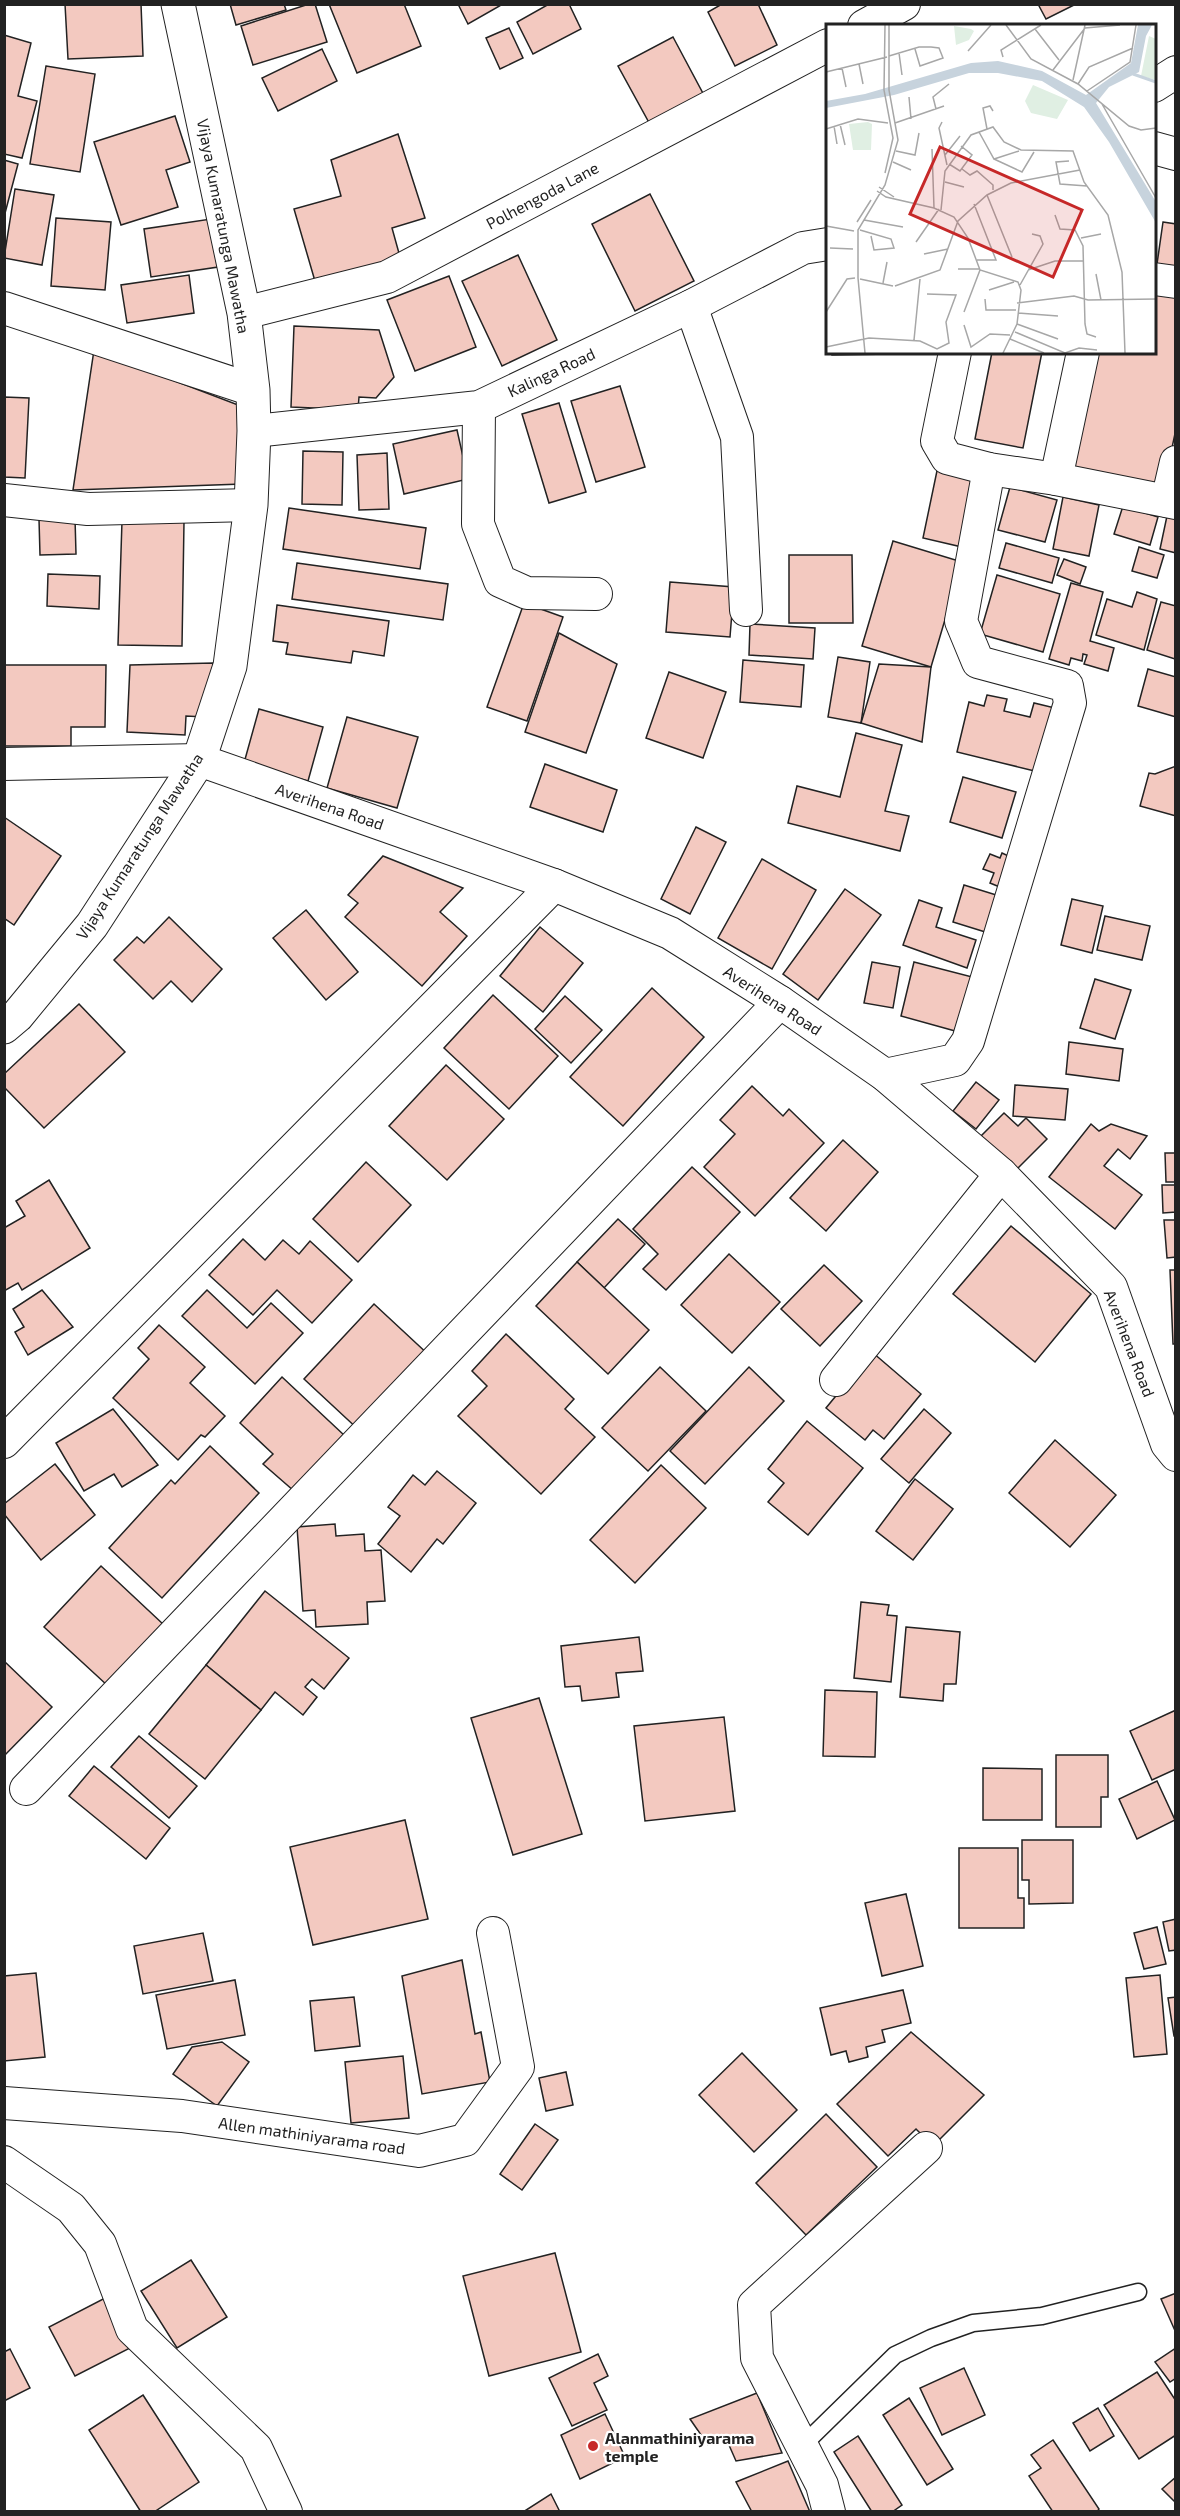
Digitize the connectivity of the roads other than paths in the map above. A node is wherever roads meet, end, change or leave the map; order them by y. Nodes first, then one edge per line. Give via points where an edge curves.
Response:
1 (178, 4) edge
2 (904, 4) edge
3 (868, 24) edge
4 (826, 46) edge
5 (1176, 72) edge
6 (1156, 85) edge
7 (1156, 148) edge
8 (1176, 153) edge
9 (826, 244) edge
10 (1156, 279) edge
11 (1176, 282) edge
12 (691, 306) junction
13 (4, 308) edge
14 (244, 313) junction
15 (956, 354) edge
16 (1083, 354) edge
17 (253, 390) junction
18 (479, 407) junction
19 (255, 431) junction
20 (1176, 462) edge
21 (989, 469) junction
22 (1056, 479) junction
23 (4, 500) edge
24 (1171, 502) edge
25 (251, 505) junction
26 (596, 594) dead end
27 (746, 610) dead end
28 (199, 760) junction
29 (4, 764) edge
30 (555, 885) junction
31 (780, 1002) junction
32 (4, 1027) edge
33 (885, 1075) junction
34 (1001, 1174) junction
35 (836, 1380) dead end
36 (4, 1442) edge
37 (1176, 1455) edge
38 (27, 1789) dead end
39 (493, 1933) dead end
40 (4, 2103) edge
41 (926, 2148) dead end
42 (4, 2162) edge
43 (1137, 2292) dead end
44 (802, 2446) junction
45 (286, 2511) edge
46 (829, 2511) edge

1 - 14 main road, Vijaya Kumaratunga Mawatha
2 - 3 street
4 - 14 street, Polhengoda Lane via 387,276
5 - 6 street
7 - 8 street
9 - 12 street, Kalinga Road via 803,248
10 - 11 street
12 - 18 street, Kalinga Road
12 - 27 street via 737,437
13 - 17 street
14 - 17 main road, Vijaya Kumaratunga Mawatha
15 - 21 street via 937,441 947,459
16 - 22 street
17 - 19 main road, Vijaya Kumaratunga Mawatha
18 - 19 street, Kalinga Road
18 - 26 street via 478,524 500,580 526,593
19 - 25 main road, Vijaya Kumaratunga Mawatha
20 - 24 street
21 - 22 street
21 - 33 street via 961,621 978,662 1066,686 1070,703 968,1041 955,1060
22 - 24 street
23 - 25 street via 88,509
25 - 28 main road, Vijaya Kumaratunga Mawatha via 230,666
28 - 29 street
28 - 30 street, Averihena Road
28 - 32 main road, Vijaya Kumaratunga Mawatha via 92,925
30 - 31 street, Averihena Road via 670,933
30 - 36 street
31 - 33 street, Averihena Road
31 - 38 street
33 - 34 street, Averihena Road
34 - 35 street
34 - 37 street, Averihena Road via 1111,1287 1167,1444
39 - 40 street, Allen mathiniyarama road via 518,2067 465,2140 419,2151 182,2116
41 - 44 street via 754,2306 757,2358
42 - 45 street via 71,2208 100,2244 132,2329 256,2448
43 - 44 lane via 1042,2316 973,2323 931,2338 895,2355
44 - 46 street via 822,2485

